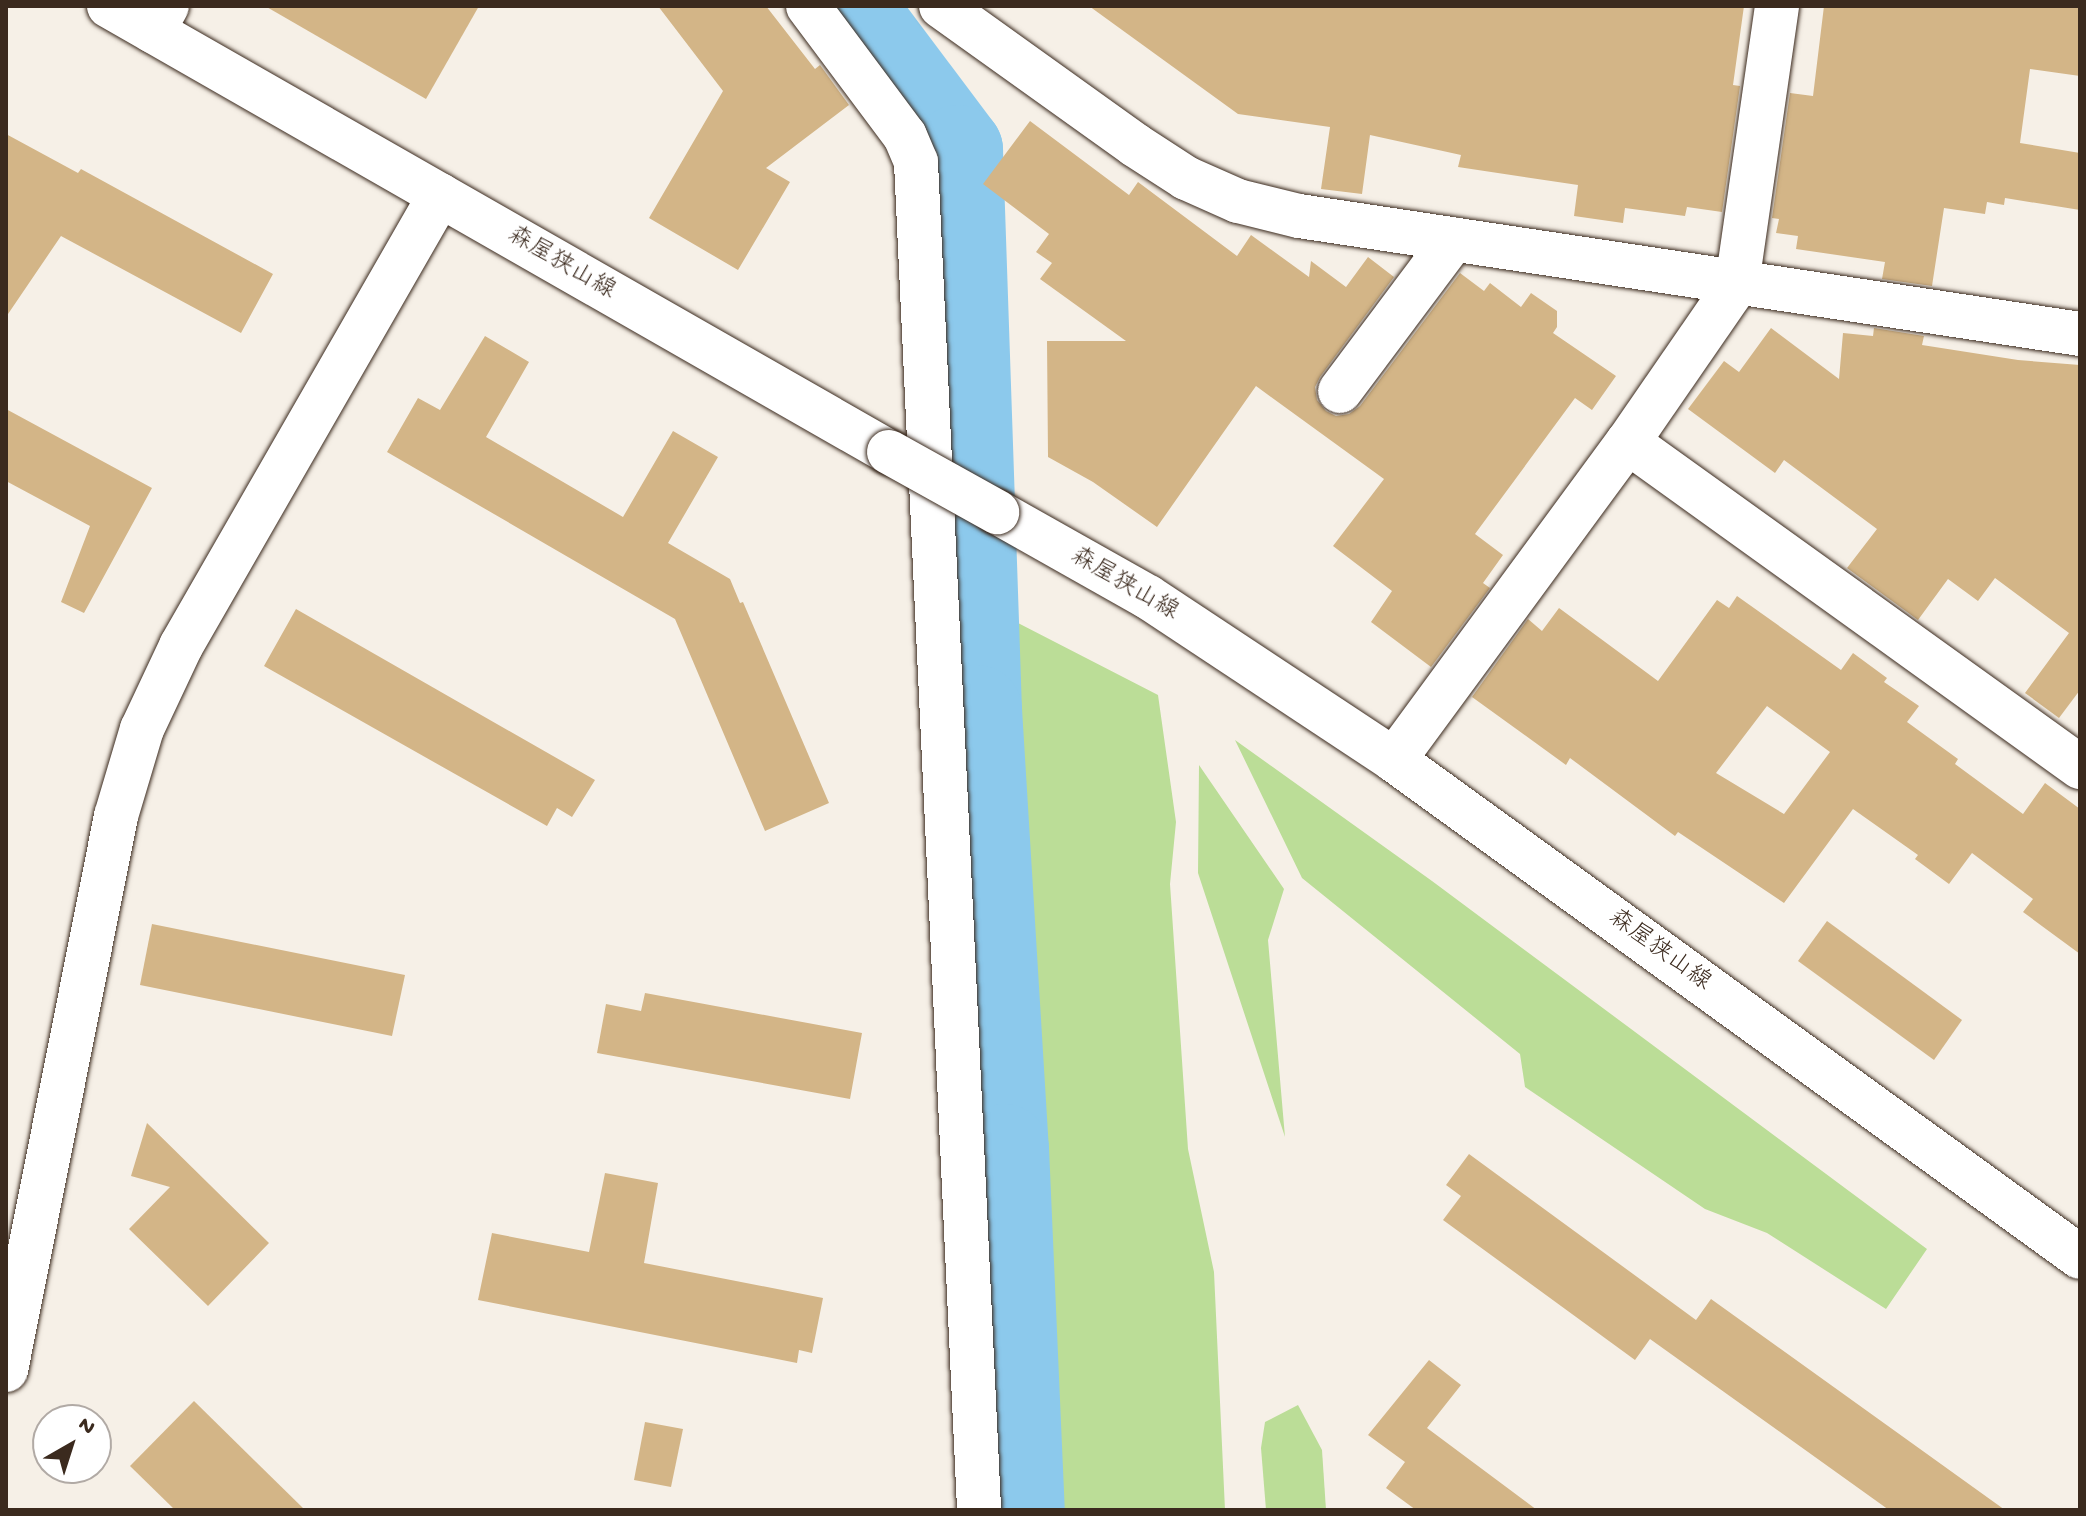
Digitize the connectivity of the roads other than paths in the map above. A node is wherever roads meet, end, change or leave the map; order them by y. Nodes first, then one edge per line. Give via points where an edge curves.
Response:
1 (109, 6) edge
2 (808, 6) edge
3 (941, 6) edge
4 (1777, 6) edge
5 (160, 18) edge
6 (440, 195) junction
7 (1453, 240) junction
8 (1737, 284) junction
9 (2080, 334) edge
10 (1340, 391) dead end
11 (1628, 442) junction
12 (1394, 760) junction
13 (2080, 767) edge
14 (2080, 1257) edge
15 (6, 1370) edge
16 (979, 1510) edge

1 - 5 street, 森屋狭山線
2 - 16 street via 905,136 916,162
3 - 7 street via 1186,178 1238,201 1299,216
4 - 8 street
5 - 6 street, 森屋狭山線
6 - 12 street, 森屋狭山線, bridge via 1148,597
6 - 15 street via 181,646 142,729 116,816
7 - 8 street
7 - 10 street
8 - 9 street
8 - 11 street
11 - 12 street
11 - 13 street
12 - 14 street, 森屋狭山線

